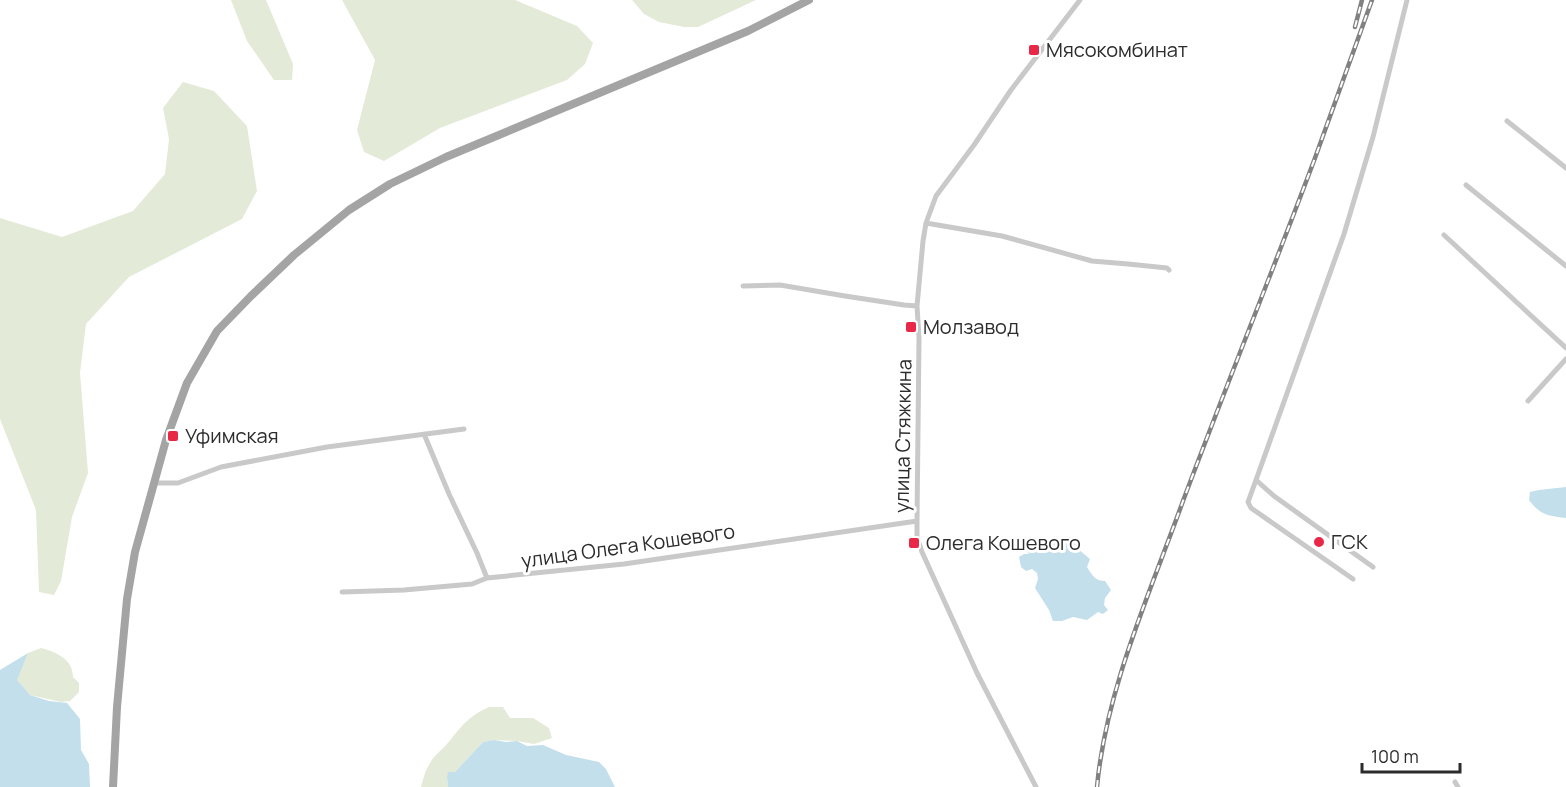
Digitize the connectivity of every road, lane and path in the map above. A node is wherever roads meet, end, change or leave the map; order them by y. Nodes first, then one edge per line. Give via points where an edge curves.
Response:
1 (809, 0) edge
2 (1080, 0) edge
3 (1407, 0) edge
4 (1507, 121) dead end
5 (1566, 168) edge
6 (1466, 185) dead end
7 (926, 223) junction
8 (1444, 235) dead end
9 (1566, 266) edge
10 (1169, 270) dead end
11 (743, 286) dead end
12 (917, 306) junction
13 (1566, 348) edge
14 (1566, 359) edge
15 (1528, 401) dead end
16 (464, 429) dead end
17 (424, 434) junction
18 (1256, 480) junction
19 (155, 483) junction
20 (917, 520) junction
21 (1372, 567) dead end
22 (486, 578) junction
23 (1353, 579) dead end
24 (342, 592) dead end
25 (113, 787) edge
26 (1036, 787) edge

1 - 19 main road via 748,31 446,157 390,184 349,210 294,255 217,331 188,383
2 - 7 street, улица Стяжкина via 936,196
3 - 18 street via 1344,234
4 - 5 street
6 - 9 street
7 - 10 street via 1002,236 1092,261
7 - 12 street, улица Стяжкина
8 - 13 street
11 - 12 street via 780,285
12 - 20 street, улица Стяжкина
14 - 15 street
16 - 17 street
17 - 19 street via 327,447 221,467 178,483
17 - 22 street
18 - 21 street
18 - 23 street via 1248,502 1251,507
19 - 25 main road via 135,552 127,599
20 - 22 street, улица Олега Кошевого via 624,564
20 - 26 street, улица Стяжкина via 922,552 977,673
22 - 24 street, улица Олега Кошевого via 472,585

